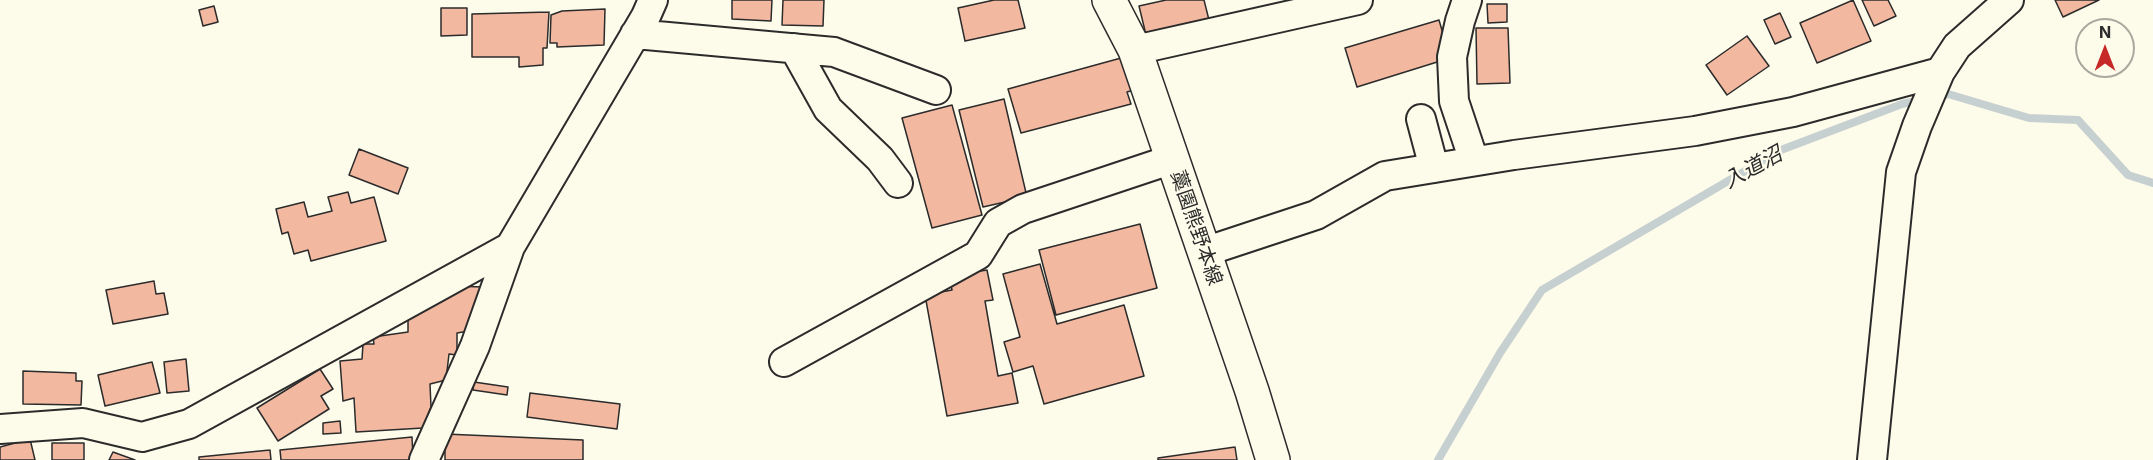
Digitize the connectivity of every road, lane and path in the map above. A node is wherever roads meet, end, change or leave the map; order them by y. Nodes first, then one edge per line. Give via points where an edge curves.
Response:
1 (653, 0) edge
2 (1109, 0) edge
3 (1358, 0) edge
4 (1467, 0) edge
5 (2009, 0) edge
6 (635, 34) junction
7 (794, 48) junction
8 (1135, 50) junction
9 (1938, 76) junction
10 (936, 90) dead end
11 (1420, 119) dead end
12 (1173, 159) junction
13 (1474, 161) junction
14 (1434, 168) junction
15 (898, 183) dead end
16 (510, 247) junction
17 (1204, 252) junction
18 (784, 362) dead end
19 (0, 429) edge
20 (424, 460) edge
21 (1274, 460) edge
22 (1872, 460) edge

1 - 6 street
2 - 8 main road, 藁園熊野本線
3 - 8 street
4 - 13 street via 1452,57 1454,101
5 - 9 street via 1957,46
6 - 7 street
6 - 16 street
7 - 10 street via 834,52
7 - 15 street via 828,109 880,159
8 - 12 main road, 藁園熊野本線
9 - 13 street via 1793,112 1695,131
9 - 22 street via 1901,172
11 - 14 street
12 - 17 main road, 藁園熊野本線
12 - 18 street via 1023,209 998,223 978,255
13 - 14 street
14 - 17 street via 1385,176 1316,215
16 - 19 street via 189,424 142,437 82,423
16 - 20 street via 475,346
17 - 21 main road, 藁園熊野本線

